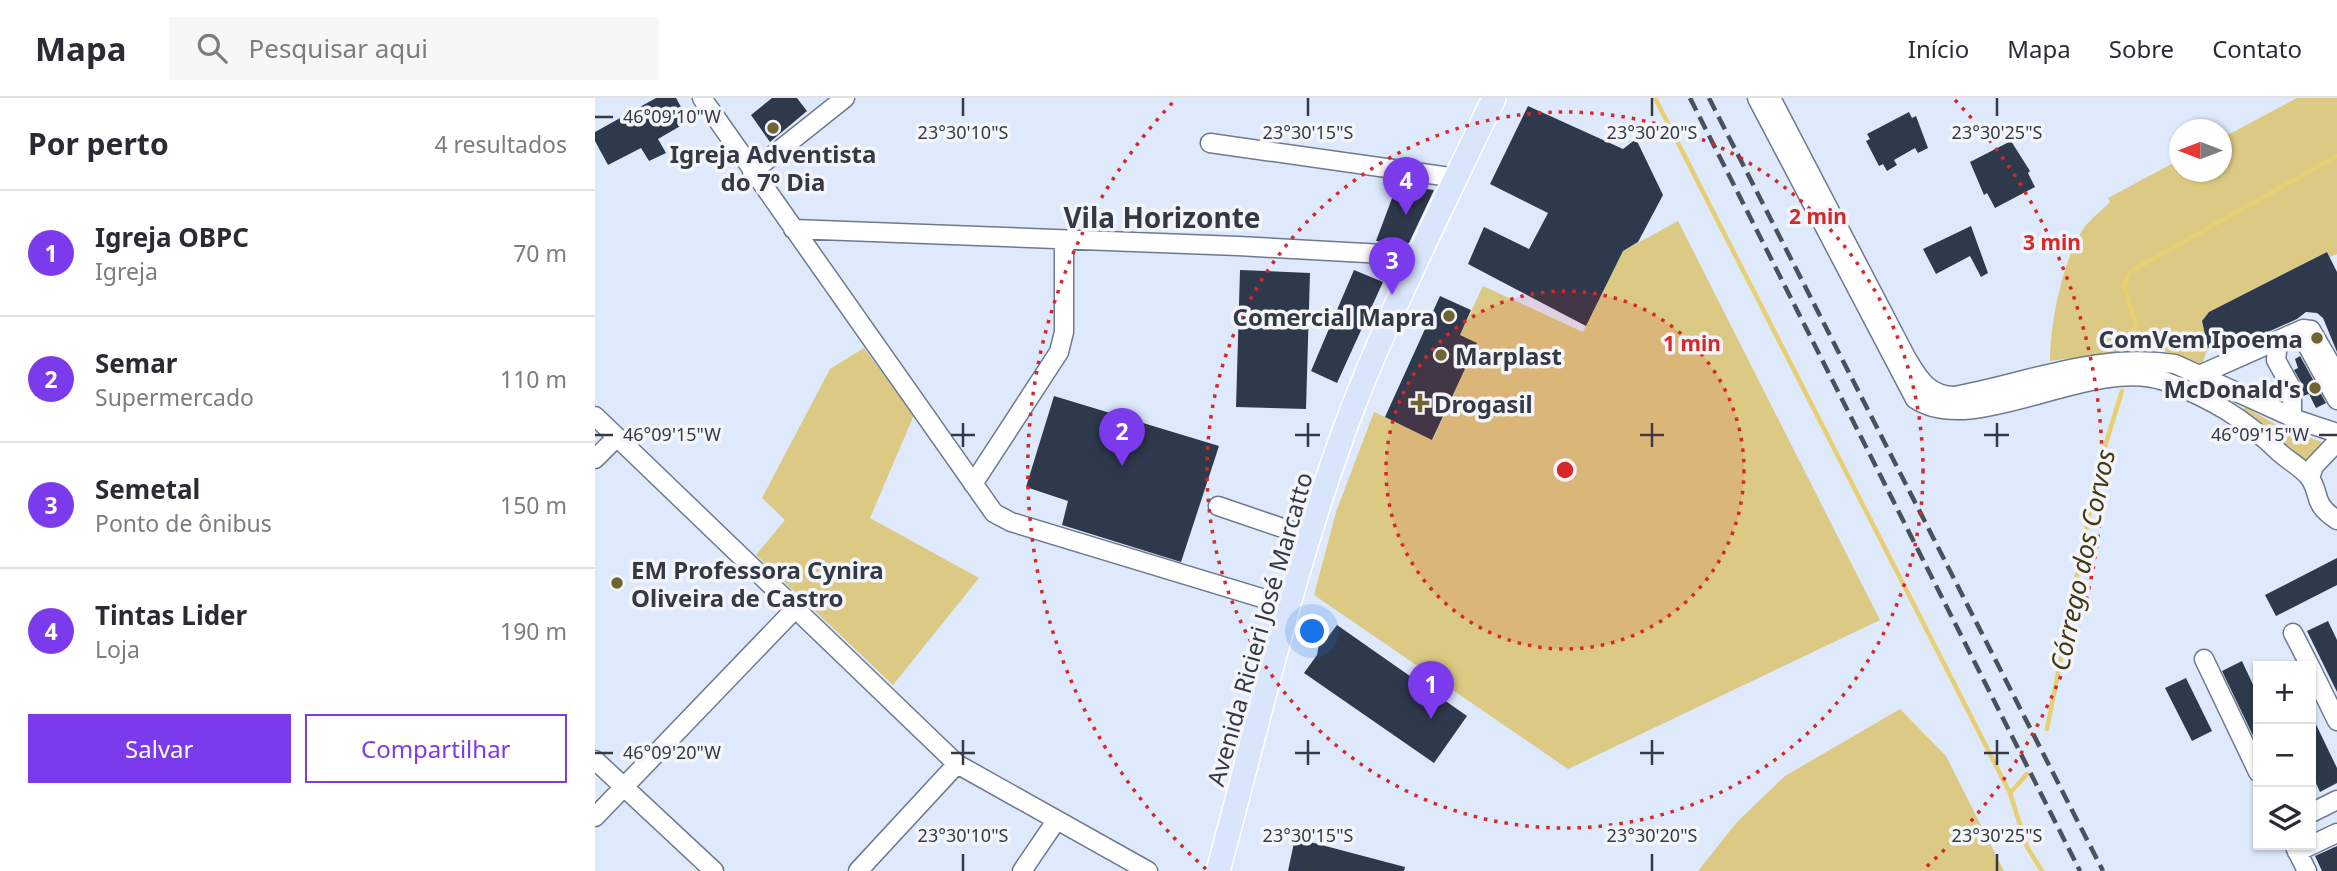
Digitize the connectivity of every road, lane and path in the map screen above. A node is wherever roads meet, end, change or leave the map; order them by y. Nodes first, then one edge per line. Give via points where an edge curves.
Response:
1 (702, 98) edge
2 (845, 98) edge
3 (1493, 98) edge
4 (1762, 99) edge
5 (1210, 143) dead end
6 (752, 172) junction
7 (1457, 178) junction
8 (793, 229) junction
9 (1064, 241) junction
10 (1420, 256) junction
11 (2337, 375) edge
12 (2197, 376) junction
13 (2337, 400) edge
14 (595, 416) edge
15 (2292, 417) junction
16 (2337, 433) edge
17 (617, 438) junction
18 (2337, 442) edge
19 (595, 459) edge
20 (2310, 478) junction
21 (973, 484) junction
22 (1218, 506) dead end
23 (2337, 520) edge
24 (1309, 537) junction
25 (1288, 606) junction
26 (794, 610) junction
27 (2293, 633) dead end
28 (2204, 659) dead end
29 (2307, 661) edge
30 (2316, 679) edge
31 (2337, 721) edge
32 (595, 760) edge
33 (2253, 762) edge
34 (957, 764) junction
35 (624, 789) junction
36 (2337, 800) edge
37 (2316, 810) edge
38 (595, 817) edge
39 (1056, 821) junction
40 (2337, 833) edge
41 (2316, 841) edge
42 (2297, 850) edge
43 (714, 871) edge
44 (858, 871) edge
45 (1022, 871) edge
46 (1148, 871) edge
47 (1218, 871) edge
48 (2307, 871) edge

1 - 6 street
2 - 6 street
3 - 7 main road, Avenida Ricieri José Marcatto
4 - 12 street via 1919,379 1942,396 2124,360 2175,365
4 - 20 street via 1915,400 1936,411 1966,411 2109,379 2162,380 2232,412
5 - 7 street
6 - 8 street
7 - 10 main road, Avenida Ricieri José Marcatto
8 - 9 street
8 - 21 street
9 - 10 street
9 - 21 street via 1064,332 1059,352
10 - 24 main road, Avenida Ricieri José Marcatto via 1357,396
11 - 12 street via 2318,338 2303,329
12 - 15 street
13 - 15 street via 2302,336 2296,335 2278,343 2276,360 2292,389
14 - 17 street
15 - 16 street
17 - 19 street
17 - 26 street
18 - 20 street via 2314,466
20 - 23 street via 2317,502
21 - 25 street via 995,513 1011,522
22 - 24 street
24 - 25 main road, Avenida Ricieri José Marcatto
25 - 47 main road, Avenida Ricieri José Marcatto
26 - 34 street
26 - 35 street
27 - 29 street
28 - 33 street
30 - 31 street
32 - 35 street
34 - 39 street
34 - 44 street
35 - 38 street
35 - 43 street
36 - 37 street
39 - 45 street
39 - 46 street
40 - 41 street
42 - 48 street

